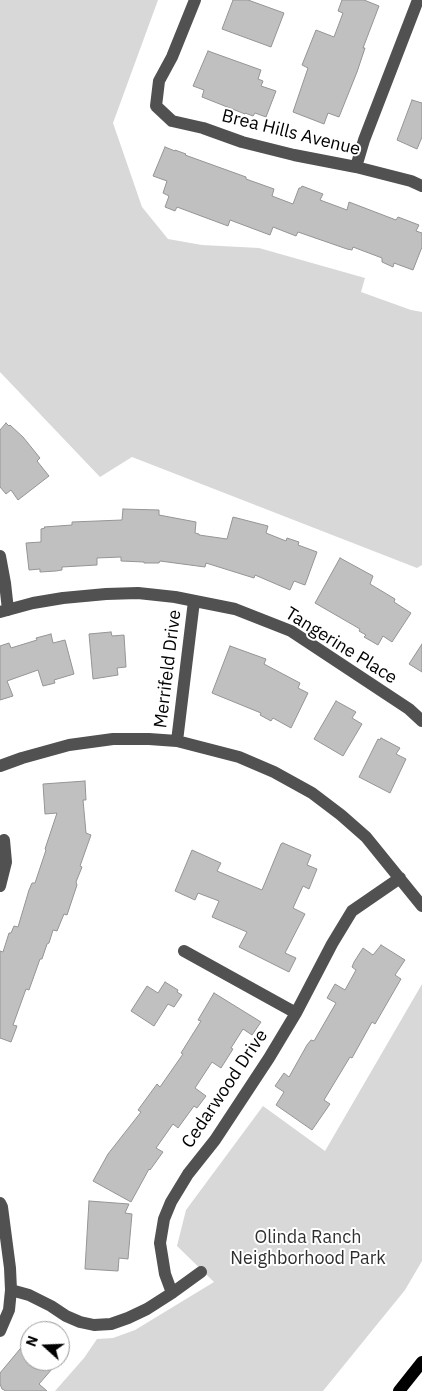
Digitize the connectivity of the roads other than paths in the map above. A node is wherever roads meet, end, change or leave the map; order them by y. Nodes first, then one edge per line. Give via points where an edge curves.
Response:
1 (195, 0) edge
2 (418, 0) edge
3 (356, 167) junction
4 (422, 186) edge
5 (0, 556) edge
6 (194, 600) junction
7 (4, 611) edge
8 (422, 721) edge
9 (177, 741) junction
10 (0, 766) edge
11 (4, 840) dead end
12 (400, 878) junction
13 (0, 886) edge
14 (422, 906) edge
15 (184, 951) dead end
16 (296, 1012) junction
17 (0, 1203) edge
18 (201, 1272) dead end
19 (11, 1290) junction
20 (172, 1294) junction
21 (0, 1331) edge
22 (422, 1362) edge
23 (399, 1391) edge

1 - 3 street, Brea Hills Avenue via 159,82 156,106 172,121 242,142
2 - 3 street
3 - 4 street, Brea Hills Avenue
5 - 7 street via 5,583
6 - 7 street, Tangerine Place via 138,593 106,594 48,600
6 - 8 street, Tangerine Place via 235,609 291,631 410,709
6 - 9 street, Merrifeld Drive
9 - 10 street via 113,739 69,744
9 - 12 street via 239,757 312,793 366,837
11 - 13 street via 6,862
12 - 14 street
12 - 16 street, Cedarwood Drive via 352,911
15 - 16 street
16 - 20 street, Cedarwood Drive via 269,1058 171,1202 164,1218 160,1243
17 - 19 street
18 - 20 street
19 - 20 street via 30,1295 73,1319 94,1325 128,1318
19 - 21 street via 9,1310
22 - 23 main road

